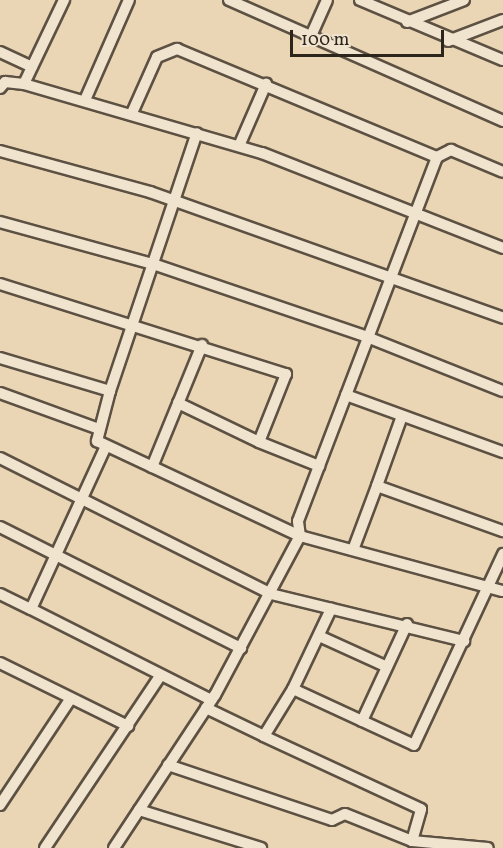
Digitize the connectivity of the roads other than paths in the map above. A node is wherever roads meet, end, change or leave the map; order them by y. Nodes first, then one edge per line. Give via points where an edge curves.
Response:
1 (129, 0) edge
2 (229, 0) edge
3 (327, 0) edge
4 (360, 0) edge
5 (387, 0) edge
6 (431, 0) edge
7 (464, 0) edge
8 (61, 1) edge
9 (435, 11) junction
10 (392, 15) junction
11 (503, 20) edge
12 (407, 22) junction
13 (311, 36) junction
14 (448, 41) junction
15 (0, 52) edge
16 (501, 58) edge
17 (32, 67) junction
18 (24, 84) junction
19 (266, 84) junction
20 (0, 88) edge
21 (85, 100) junction
22 (132, 113) junction
23 (503, 121) edge
24 (197, 133) junction
25 (239, 146) junction
26 (0, 151) edge
27 (436, 157) junction
28 (503, 172) edge
29 (173, 200) junction
30 (413, 213) junction
31 (0, 222) edge
32 (503, 248) edge
33 (153, 264) junction
34 (390, 275) junction
35 (0, 284) edge
36 (503, 318) edge
37 (134, 323) junction
38 (367, 337) junction
39 (202, 345) junction
40 (0, 358) edge
41 (503, 391) edge
42 (110, 392) junction
43 (0, 393) edge
44 (346, 395) junction
45 (178, 403) junction
46 (402, 416) junction
47 (99, 429) junction
48 (259, 442) junction
49 (106, 446) junction
50 (503, 452) edge
51 (0, 459) edge
52 (319, 466) junction
53 (152, 467) junction
54 (377, 486) junction
55 (82, 500) junction
56 (0, 527) edge
57 (503, 531) edge
58 (300, 536) junction
59 (353, 550) junction
60 (503, 554) edge
61 (58, 556) junction
62 (490, 585) junction
63 (503, 591) edge
64 (0, 594) edge
65 (271, 594) junction
66 (31, 609) junction
67 (332, 609) junction
68 (406, 624) junction
69 (319, 636) junction
70 (464, 640) junction
71 (241, 648) junction
72 (0, 663) edge
73 (385, 666) junction
74 (161, 675) junction
75 (293, 689) junction
76 (71, 698) junction
77 (208, 704) junction
78 (362, 721) junction
79 (128, 726) junction
80 (264, 736) junction
81 (168, 765) junction
82 (1, 800) edge
83 (139, 810) junction
84 (412, 840) junction
85 (45, 848) edge
86 (114, 848) edge
87 (261, 848) edge
88 (488, 848) edge

1 - 21 street
2 - 13 street
3 - 13 street
4 - 10 street
5 - 10 street
6 - 9 street
7 - 9 street
8 - 17 street
9 - 12 street
10 - 12 street
11 - 14 street
12 - 14 street
13 - 23 street
14 - 16 street
15 - 17 street
17 - 18 street
18 - 20 street via 5,82
18 - 21 street
19 - 22 street via 177,49 163,50
19 - 25 street
19 - 27 street
21 - 22 street
22 - 24 street
24 - 25 street
24 - 29 street
25 - 30 street
26 - 29 street
27 - 28 street via 451,150
27 - 30 street
29 - 33 street
29 - 34 street
30 - 32 street
30 - 34 street
31 - 33 street
33 - 37 street
33 - 38 street
34 - 36 street
34 - 38 street
35 - 37 street
37 - 39 street
37 - 42 street
38 - 41 street
38 - 44 street
39 - 45 street
39 - 48 street via 286,374
40 - 42 street
42 - 47 street
43 - 47 street
44 - 46 street
44 - 52 street
45 - 48 street
45 - 53 street
46 - 50 street
46 - 54 street
47 - 49 street via 97,441
48 - 52 street
49 - 53 street
49 - 55 street
51 - 55 street
52 - 58 street via 298,520
53 - 58 street
54 - 57 street
54 - 59 street
55 - 61 street
55 - 65 street
56 - 61 street
58 - 59 street
58 - 65 street
59 - 62 street
60 - 62 street
61 - 66 street
61 - 71 street
62 - 63 street
62 - 70 street
64 - 66 street
65 - 67 street
65 - 71 street
66 - 74 street
67 - 68 street
67 - 69 street
68 - 70 street
68 - 73 street
69 - 73 street
69 - 75 street
70 - 78 street via 414,745
71 - 77 street
72 - 76 street
73 - 78 street
74 - 77 street
74 - 79 street
75 - 78 street
75 - 80 street
76 - 79 street
76 - 82 street
77 - 80 street
77 - 81 street
79 - 85 street
80 - 84 street via 421,810
81 - 83 street
81 - 84 street via 332,820 345,814
83 - 86 street
83 - 87 street
84 - 88 street

